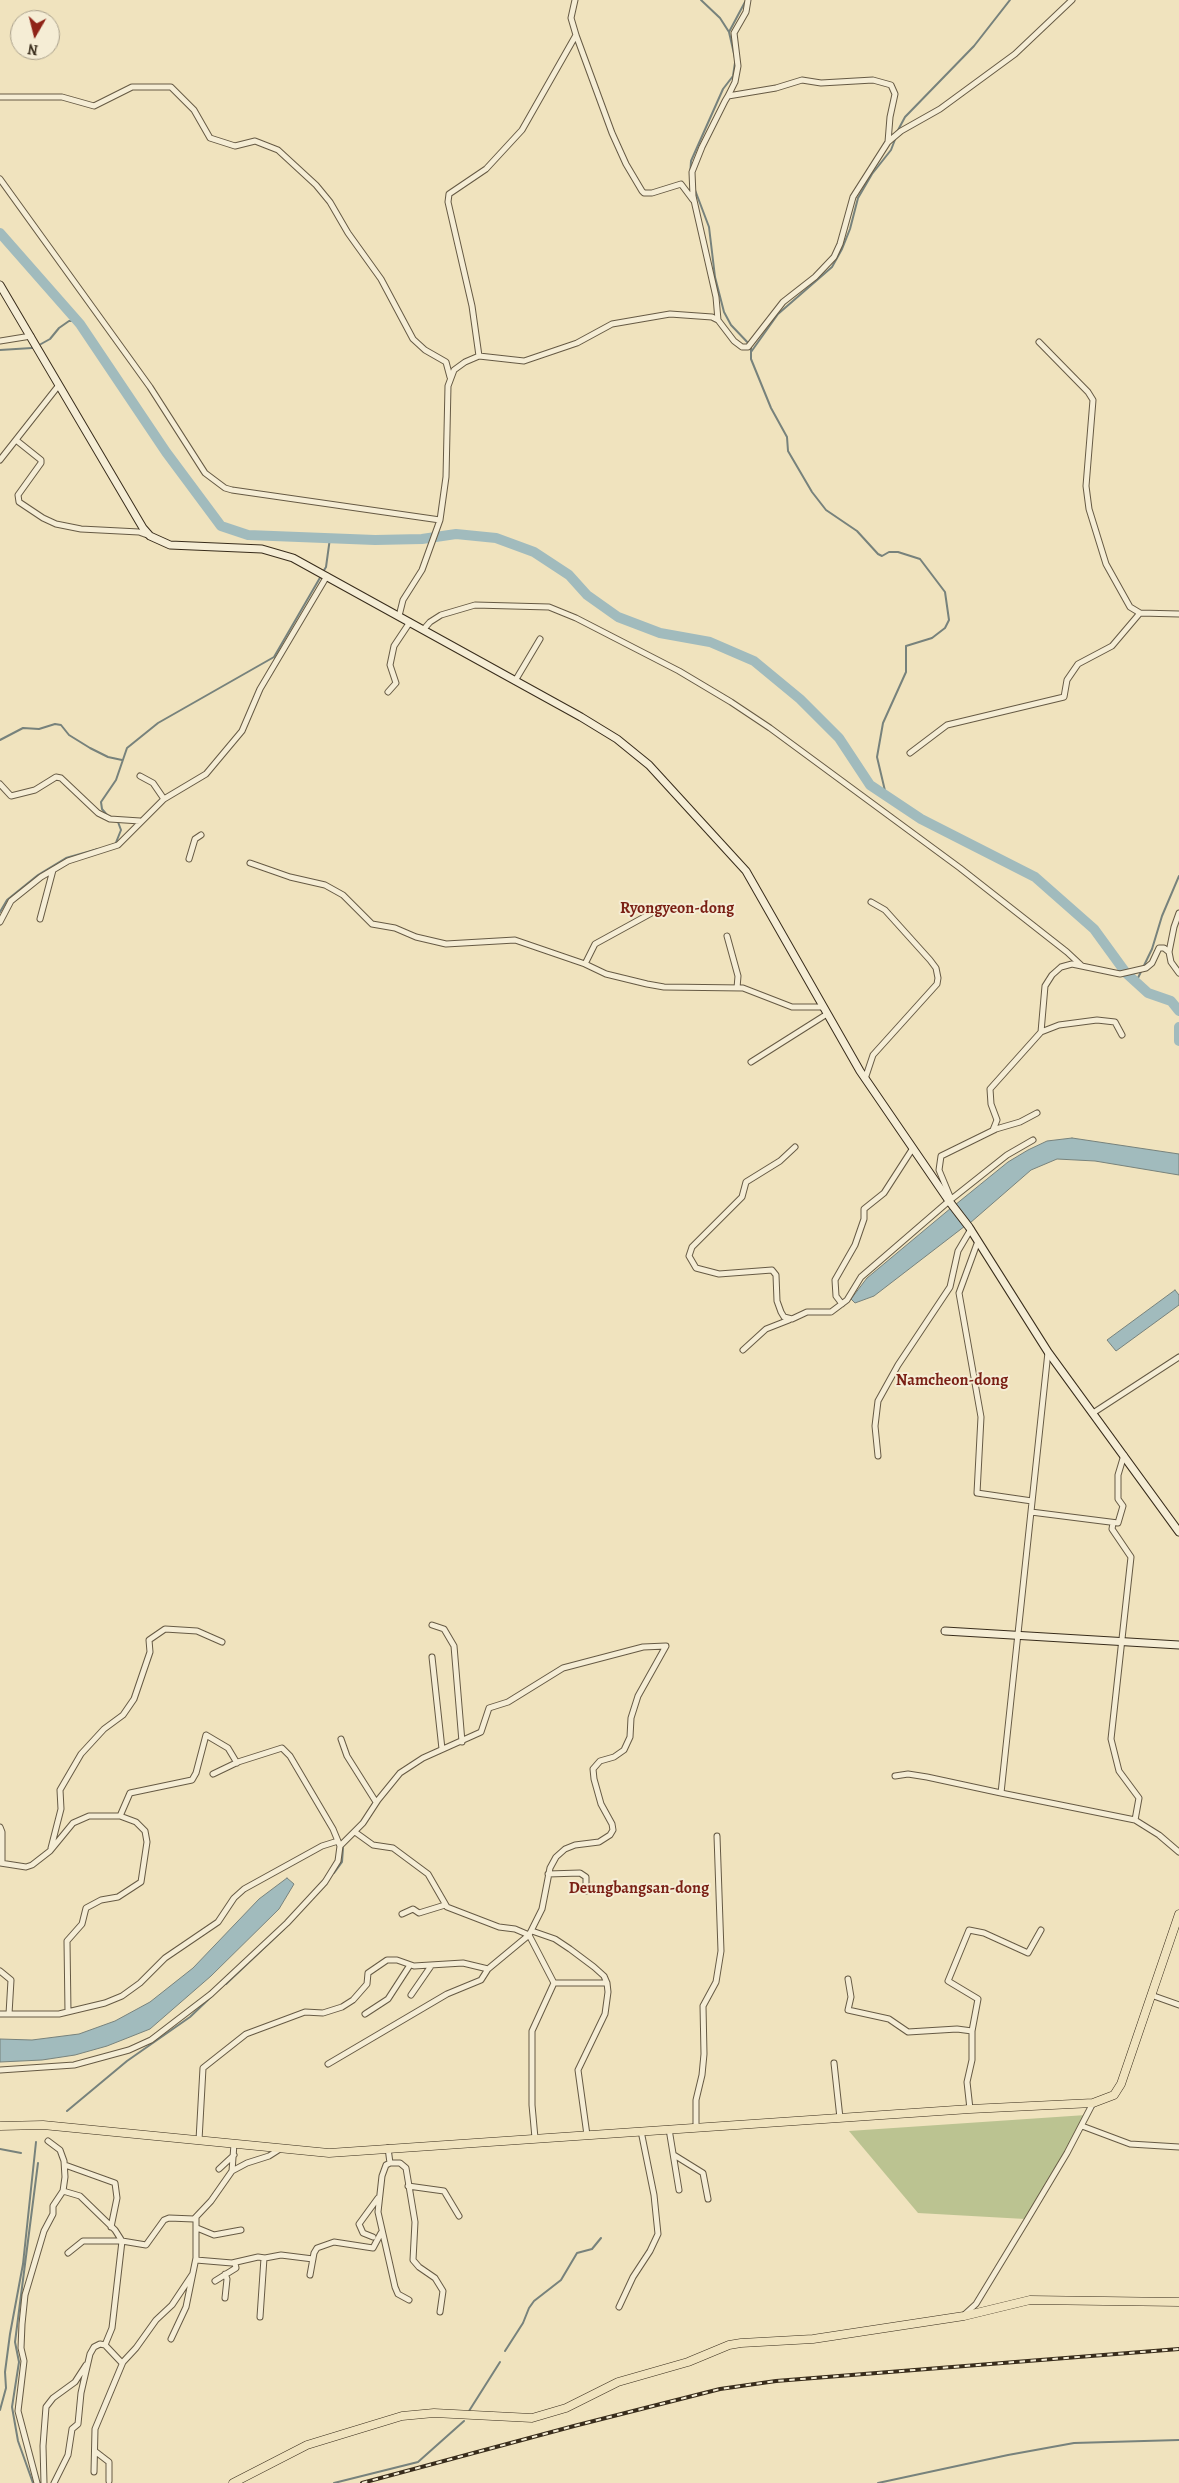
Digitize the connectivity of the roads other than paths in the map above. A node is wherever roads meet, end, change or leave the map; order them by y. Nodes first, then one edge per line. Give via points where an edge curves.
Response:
1 (575, 0) edge
2 (748, 0) edge
3 (1072, 0) edge
4 (576, 35) junction
5 (728, 96) junction
6 (0, 98) edge
7 (888, 142) junction
8 (0, 179) edge
9 (696, 206) junction
10 (0, 285) edge
11 (718, 320) junction
12 (31, 336) junction
13 (0, 341) edge
14 (1039, 342) dead end
15 (480, 356) junction
16 (450, 378) junction
17 (59, 385) junction
18 (16, 440) junction
19 (0, 460) edge
20 (439, 522) junction
21 (150, 536) junction
22 (324, 574) junction
23 (1140, 613) junction
24 (1179, 614) edge
25 (399, 616) junction
26 (410, 622) junction
27 (423, 630) junction
28 (540, 639) dead end
29 (515, 681) junction
30 (388, 692) dead end
31 (910, 753) dead end
32 (140, 776) dead end
33 (0, 784) edge
34 (164, 799) junction
35 (140, 821) junction
36 (201, 835) dead end
37 (189, 859) dead end
38 (250, 863) dead end
39 (53, 869) junction
40 (870, 902) dead end
41 (657, 910) dead end
42 (1179, 913) edge
43 (40, 919) dead end
44 (0, 922) edge
45 (727, 936) dead end
46 (1169, 952) junction
47 (585, 964) junction
48 (1082, 966) junction
49 (1179, 973) edge
50 (737, 988) junction
51 (822, 1007) junction
52 (827, 1014) junction
53 (1040, 1032) junction
54 (1122, 1035) dead end
55 (751, 1062) dead end
56 (865, 1079) junction
57 (1037, 1114) dead end
58 (993, 1130) junction
59 (1033, 1140) dead end
60 (795, 1147) dead end
61 (913, 1148) junction
62 (950, 1201) junction
63 (970, 1228) junction
64 (978, 1241) junction
65 (950, 1287) junction
66 (959, 1293) junction
67 (842, 1304) junction
68 (792, 1319) junction
69 (743, 1350) dead end
70 (1048, 1352) junction
71 (1179, 1357) edge
72 (1093, 1413) junction
73 (1124, 1455) junction
74 (878, 1456) dead end
75 (1032, 1501) junction
76 (1031, 1512) junction
77 (1113, 1523) junction
78 (1179, 1532) edge
79 (432, 1625) dead end
80 (945, 1631) dead end
81 (1018, 1636) junction
82 (1122, 1640) junction
83 (222, 1642) dead end
84 (1179, 1645) edge
85 (432, 1657) dead end
86 (341, 1739) dead end
87 (462, 1742) junction
88 (442, 1749) junction
89 (237, 1762) junction
90 (214, 1774) dead end
91 (895, 1776) dead end
92 (1001, 1793) junction
93 (376, 1802) junction
94 (120, 1816) junction
95 (1135, 1820) junction
96 (0, 1827) edge
97 (355, 1832) junction
98 (717, 1836) dead end
99 (339, 1844) junction
100 (50, 1851) junction
101 (1179, 1852) edge
102 (1, 1863) edge
103 (548, 1874) junction
104 (586, 1891) dead end
105 (445, 1905) junction
106 (402, 1914) dead end
107 (1179, 1914) edge
108 (1041, 1930) dead end
109 (531, 1933) junction
110 (410, 1965) junction
111 (431, 1966) junction
112 (488, 1969) junction
113 (0, 1971) edge
114 (848, 1979) dead end
115 (554, 1983) junction
116 (607, 1983) junction
117 (411, 1995) dead end
118 (1151, 1995) junction
119 (1179, 2005) edge
120 (68, 2012) junction
121 (0, 2014) edge
122 (9, 2014) junction
123 (365, 2014) dead end
124 (972, 2031) junction
125 (834, 2063) dead end
126 (328, 2064) dead end
127 (0, 2070) edge
128 (1093, 2103) junction
129 (970, 2109) junction
130 (840, 2118) junction
131 (0, 2126) edge
132 (1082, 2126) junction
133 (696, 2127) junction
134 (669, 2129) junction
135 (641, 2131) junction
136 (587, 2135) junction
137 (535, 2138) junction
138 (199, 2140) junction
139 (48, 2141) dead end
140 (234, 2144) junction
141 (1179, 2147) edge
142 (388, 2148) junction
143 (280, 2149) junction
144 (234, 2154) junction
145 (673, 2155) junction
146 (390, 2163) junction
147 (64, 2165) junction
148 (219, 2169) dead end
149 (232, 2171) junction
150 (408, 2186) junction
151 (679, 2190) dead end
152 (63, 2191) junction
153 (378, 2198) junction
154 (708, 2199) dead end
155 (459, 2216) dead end
156 (196, 2217) junction
157 (112, 2227) junction
158 (197, 2228) junction
159 (240, 2230) dead end
160 (381, 2233) junction
161 (373, 2237) dead end
162 (122, 2241) junction
163 (68, 2253) dead end
164 (264, 2258) junction
165 (313, 2259) junction
166 (196, 2260) junction
167 (235, 2262) junction
168 (225, 2274) junction
169 (192, 2275) junction
170 (310, 2275) dead end
171 (215, 2281) dead end
172 (226, 2298) dead end
173 (409, 2300) dead end
174 (1179, 2302) edge
175 (619, 2307) dead end
176 (440, 2312) dead end
177 (964, 2316) junction
178 (260, 2317) dead end
179 (171, 2339) dead end
180 (105, 2345) junction
181 (88, 2363) junction
182 (122, 2363) junction
183 (96, 2452) junction
184 (94, 2472) dead end
185 (108, 2481) dead end
186 (37, 2483) edge
187 (44, 2483) edge
188 (54, 2483) edge
189 (233, 2483) edge

1 - 4 street via 571,18
2 - 5 street via 746,12 734,34 738,66
3 - 7 street via 1015,54
4 - 9 street via 612,133 642,191 652,193 680,184
4 - 15 street via 522,130 486,169 449,194
5 - 7 street via 802,80 886,83 895,94
5 - 9 street via 693,166
6 - 16 street via 62,97 94,106 132,86 171,87 194,110 210,138 235,146 255,142 278,150 330,202 381,279 413,339 446,362
7 - 11 street via 853,197 840,244 830,263 783,302 748,347 734,341
8 - 20 street via 146,381 205,474 232,490
9 - 11 street
10 - 12 main road
11 - 15 street via 689,314 661,315 612,324 577,343 524,360
12 - 13 street
12 - 17 main road
14 - 23 street via 1093,400 1086,486 1089,509 1106,564 1130,607
15 - 16 street via 458,366
16 - 20 street via 446,477
17 - 18 street
17 - 21 main road
18 - 19 street
18 - 21 street via 41,460 18,495 19,502 56,524 139,532
20 - 25 street via 422,570 403,600
21 - 22 main road via 176,546 262,549 293,558
22 - 25 main road
22 - 34 street via 231,747 206,774
23 - 24 street
23 - 31 street via 1112,646 1078,664 1067,680 1064,697 947,725
25 - 26 main road
26 - 27 main road
26 - 30 street via 394,646 390,665 396,683
27 - 29 main road
27 - 48 street via 440,615 475,605 549,607 576,618 686,676 770,728 960,868
28 - 29 street
29 - 51 main road via 617,739 649,765 746,871
32 - 34 street via 153,783
33 - 35 street via 11,796 35,790 56,777 62,778 98,813 110,820
34 - 35 street
35 - 39 street via 109,850 81,856
36 - 37 street via 194,839
38 - 47 street via 325,885 343,895 372,924 394,928 407,935 446,944 515,940
39 - 43 street
39 - 44 street via 11,901
40 - 56 street via 885,910 930,960 938,978 937,984 873,1055
41 - 47 street via 595,944
42 - 46 street
45 - 50 street via 738,976
46 - 48 street via 1159,948 1146,968 1120,974
46 - 49 street
47 - 50 street via 606,974 664,987
48 - 53 street via 1066,965 1052,974 1047,982
50 - 51 street via 792,1007
51 - 52 main road
52 - 55 street
52 - 56 main road
53 - 54 street via 1059,1025 1097,1020 1115,1022
53 - 58 street via 990,1089 997,1120
56 - 61 main road
57 - 58 street
58 - 62 street via 941,1156 939,1170
59 - 62 street via 1007,1155
60 - 68 street via 780,1162 746,1182 742,1197 692,1247 689,1256 696,1268 719,1274 772,1270 777,1279 780,1312 784,1318
61 - 62 main road
61 - 67 street via 884,1193 864,1209 855,1245 835,1280 836,1296
62 - 63 main road
62 - 67 street via 861,1277
63 - 64 main road
63 - 65 street via 958,1251
64 - 66 street
64 - 70 main road
65 - 66 street
65 - 74 street via 878,1401 875,1426
66 - 75 street via 981,1417 977,1494
67 - 68 street via 830,1312 807,1312
68 - 69 street via 766,1329
70 - 72 main road
70 - 75 street
71 - 72 street
72 - 73 main road
73 - 77 street via 1118,1475 1118,1499 1124,1506 1118,1523
73 - 78 main road
75 - 76 street
76 - 77 street
76 - 81 street
77 - 82 street via 1112,1529 1131,1557
79 - 87 street via 444,1629 454,1646
80 - 81 main road
81 - 82 main road
81 - 92 street
82 - 84 main road
82 - 95 street via 1111,1739 1119,1771 1139,1798
83 - 100 street via 197,1630 165,1629 149,1640 150,1652 134,1699 81,1754 60,1790 61,1809
85 - 88 street
86 - 93 street via 347,1756
87 - 88 street
87 - 103 street via 481,1732 489,1708 534,1688 557,1670 643,1647 666,1646 638,1696 631,1718 630,1737 624,1750 600,1761 594,1769 601,1804 613,1830 599,1842 565,1849 553,1862
88 - 93 street via 408,1767
89 - 90 street
89 - 94 street via 228,1748 206,1735 192,1780 130,1793
89 - 99 street via 282,1748 298,1768
91 - 92 street via 918,1776
92 - 95 street
93 - 97 street
94 - 100 street via 95,1814 81,1818
94 - 120 street via 136,1822 147,1836 141,1882 118,1897 101,1900 86,1908 82,1924 67,1941
95 - 101 street
96 - 102 street
97 - 99 street
97 - 105 street via 373,1845 389,1846 428,1874
98 - 133 street via 721,1951 716,1982 703,2006 704,2054 696,2100
99 - 120 street via 322,1846 244,1888 218,1922 165,1958 130,1991 105,2003
99 - 127 street via 338,1861 325,1882 287,1924 211,1994 151,2040 129,2050 74,2065
100 - 102 street via 26,1866
103 - 104 street via 580,1873 586,1877
103 - 109 street via 544,1901
105 - 106 street via 419,1913 413,1909
105 - 109 street via 499,1927
107 - 118 main road
108 - 124 street via 1028,1953 984,1933 969,1930 948,1981 978,1999
109 - 112 street
109 - 115 street
109 - 116 street via 555,1939 594,1967
110 - 111 street
110 - 123 street via 388,1999
110 - 138 street via 393,1960 381,1963 368,1973 366,1984 349,2003 323,2013 305,2012 251,2031 206,2066 201,2074 203,2103
111 - 112 street via 463,1963
111 - 117 street
112 - 126 street via 481,1980 447,1994
113 - 122 street via 11,1980
114 - 124 street via 851,1996 848,2010 889,2020 908,2032
115 - 116 street
115 - 137 street via 532,2031
116 - 136 street via 605,2014 578,2070
118 - 119 street
118 - 128 main road via 1118,2090
120 - 122 street
121 - 122 street
124 - 129 street via 972,2060 967,2082
125 - 130 street
128 - 129 main road
128 - 132 street
129 - 130 main road
130 - 133 main road
131 - 138 main road via 43,2125
132 - 141 street via 1130,2144
132 - 177 street via 976,2304
133 - 134 main road
134 - 135 main road
134 - 145 street
135 - 136 main road
135 - 175 street via 658,2234
136 - 137 main road
137 - 142 main road
138 - 140 main road
139 - 147 street via 60,2150
140 - 143 main road
140 - 144 street
142 - 143 main road via 328,2153
142 - 146 street
143 - 149 street
144 - 148 street
144 - 149 street
145 - 151 street
145 - 154 street via 703,2174
146 - 150 street via 404,2166
146 - 153 street via 382,2176
147 - 152 street
147 - 157 street via 115,2183 117,2198
149 - 156 street
150 - 155 street via 444,2191
150 - 176 street via 415,2222 413,2260 435,2278 442,2291
152 - 157 street via 80,2196
152 - 186 street via 44,2230 26,2294 22,2324 24,2361 18,2416
153 - 160 street
153 - 161 street via 359,2224 363,2233
156 - 158 street
156 - 162 street via 164,2220 146,2245
157 - 162 street
158 - 159 street via 214,2235
158 - 166 street
160 - 165 street via 373,2248 334,2242 318,2248
160 - 173 street via 385,2238 395,2287 398,2294
162 - 163 street via 83,2241
162 - 180 street via 112,2328
164 - 165 street via 281,2255
164 - 167 street
164 - 178 street
165 - 170 street
166 - 167 street
166 - 169 street
167 - 168 street via 236,2268
168 - 171 street
168 - 172 street
169 - 179 street via 186,2307
169 - 182 street via 172,2306 156,2320
174 - 177 main road via 1030,2300
177 - 189 main road via 812,2339 729,2346 688,2362 618,2382 566,2408 532,2418 434,2413 402,2416 307,2445
180 - 181 street via 94,2347
180 - 182 street
181 - 187 street via 75,2382 46,2407
181 - 188 street via 78,2424 72,2429 68,2454
182 - 183 street via 95,2429
183 - 184 street
183 - 185 street via 109,2462

